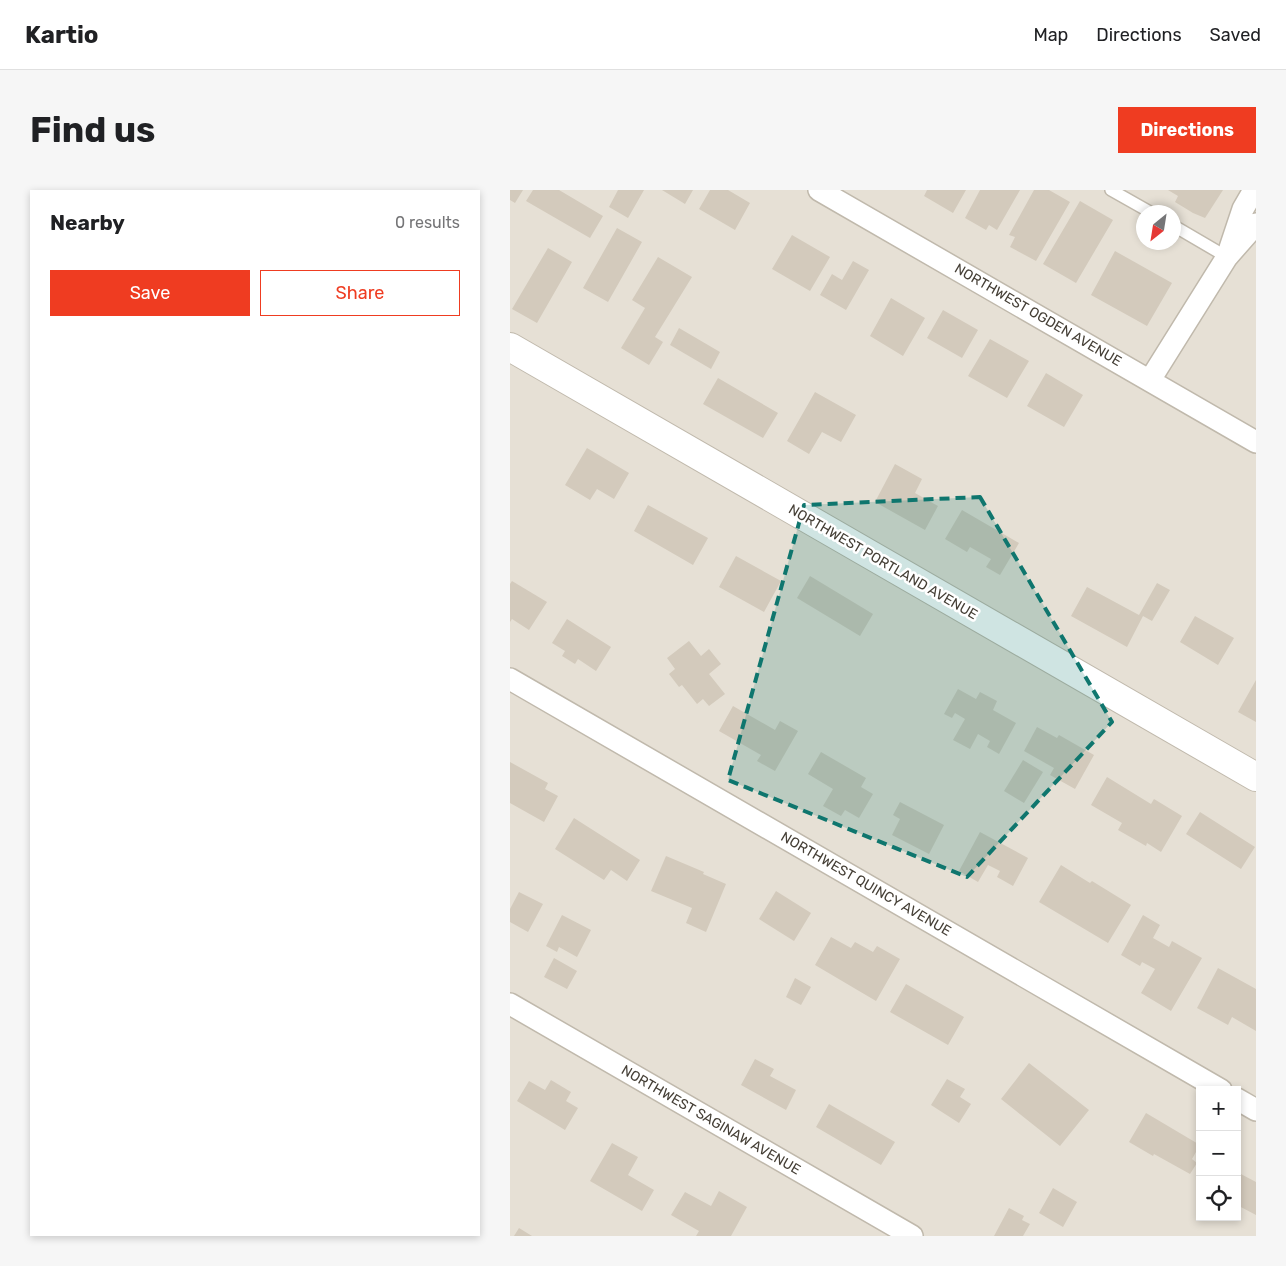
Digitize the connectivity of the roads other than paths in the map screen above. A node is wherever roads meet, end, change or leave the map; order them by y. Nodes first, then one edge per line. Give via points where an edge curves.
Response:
1 (820, 190) edge
2 (1112, 190) edge
3 (1254, 190) edge
4 (1138, 205) edge
5 (1256, 224) edge
6 (1181, 230) edge
7 (1227, 257) junction
8 (510, 347) edge
9 (1150, 380) junction
10 (1256, 442) edge
11 (510, 679) edge
12 (1256, 777) edge
13 (510, 1004) edge
14 (1215, 1086) edge
15 (1241, 1101) edge
16 (1256, 1110) edge
17 (912, 1236) edge

1 - 9 street, NORTHWEST OGDEN AVENUE
2 - 4 lane
3 - 7 street via 1243,209
5 - 7 street
6 - 7 lane
7 - 9 street
8 - 12 street, NORTHWEST PORTLAND AVENUE
9 - 10 street, NORTHWEST OGDEN AVENUE
11 - 14 street, NORTHWEST QUINCY AVENUE
13 - 17 street, NORTHWEST SAGINAW AVENUE
15 - 16 street

